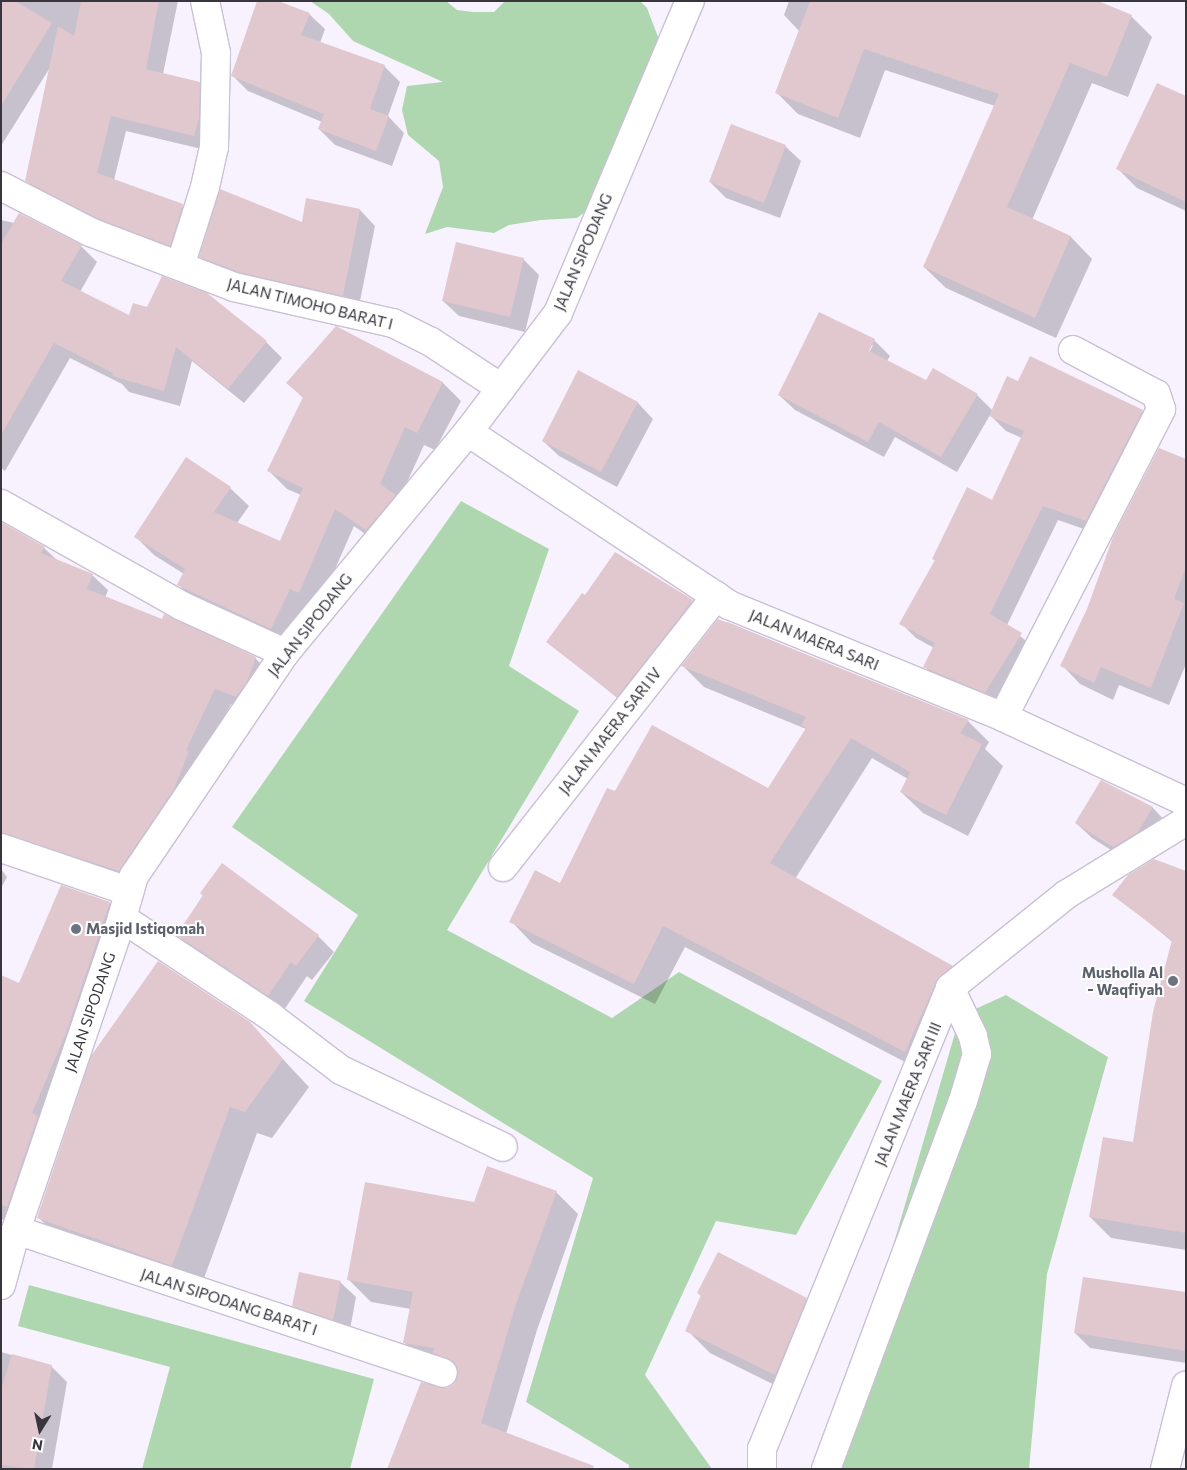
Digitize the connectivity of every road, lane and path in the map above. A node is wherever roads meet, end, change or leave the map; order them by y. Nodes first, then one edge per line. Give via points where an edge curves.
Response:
1 (205, 1) edge
2 (690, 1) edge
3 (1, 186) edge
4 (180, 266) junction
5 (1073, 350) dead end
6 (501, 388) junction
7 (468, 432) junction
8 (1, 504) edge
9 (716, 596) junction
10 (285, 653) junction
11 (1002, 717) junction
12 (1186, 802) edge
13 (1186, 821) edge
14 (1, 848) edge
15 (502, 866) dead end
16 (128, 891) junction
17 (122, 918) junction
18 (950, 988) junction
19 (503, 1147) dead end
20 (16, 1230) junction
21 (1, 1285) edge
22 (443, 1373) dead end
23 (1186, 1386) edge
24 (762, 1469) edge
25 (826, 1469) edge
26 (1165, 1469) edge

1 - 4 street via 216,53 214,147
2 - 6 street, JALAN SIPODANG via 558,313
3 - 4 street, JALAN TIMOHO BARAT I via 90,232
4 - 6 street, JALAN TIMOHO BARAT I via 234,286 393,322 431,342
5 - 11 street via 1156,394 1160,409
6 - 7 street, JALAN SIPODANG
7 - 9 street, JALAN MAERA SARI
7 - 10 street, JALAN SIPODANG
8 - 10 street via 182,606
9 - 11 street, JALAN MAERA SARI via 729,605
9 - 15 street, JALAN MAERA SARI IV
10 - 16 street, JALAN SIPODANG via 134,876
11 - 12 street, JALAN MAERA SARI
13 - 18 street, JALAN MAERA SARI III via 1067,894
14 - 16 street
16 - 17 street, JALAN SIPODANG
17 - 19 street via 270,1016 302,1044 341,1070
17 - 20 street, JALAN SIPODANG
18 - 24 street, JALAN MAERA SARI III via 762,1449
18 - 25 street via 973,1036 977,1054 963,1101
20 - 21 street, JALAN SIPODANG
20 - 22 street, JALAN SIPODANG BARAT I
23 - 26 street

